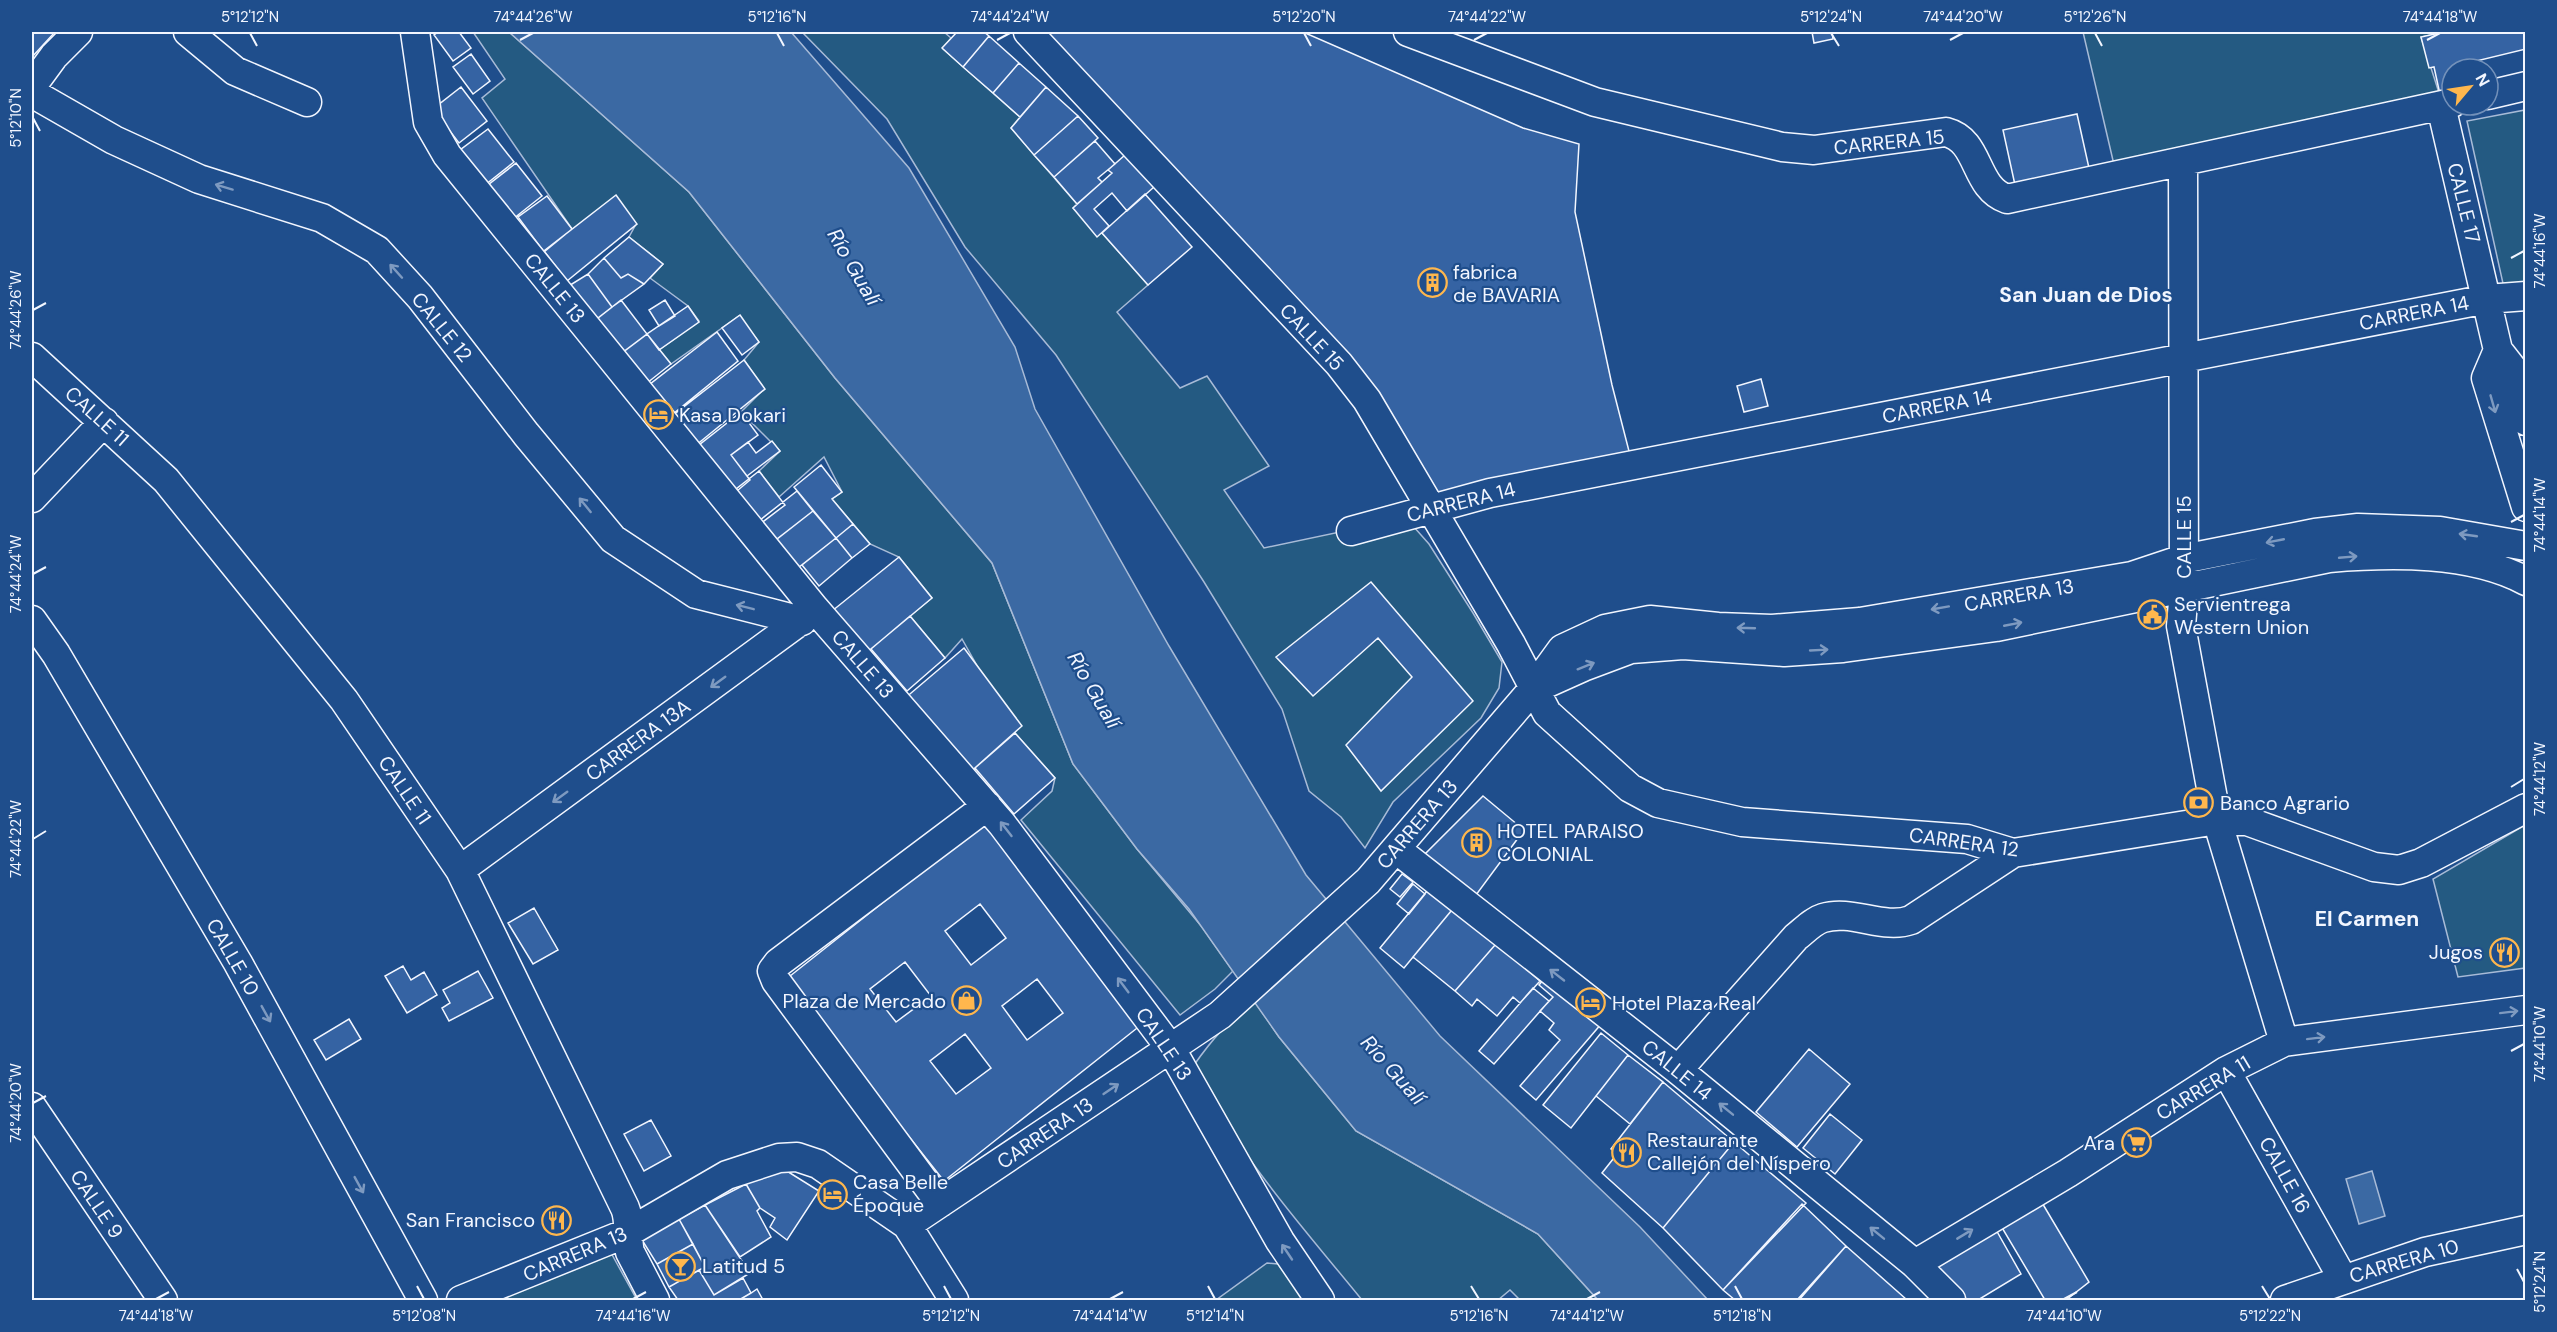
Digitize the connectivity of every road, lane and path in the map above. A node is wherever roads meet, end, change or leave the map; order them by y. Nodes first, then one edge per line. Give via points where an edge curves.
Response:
1 (78, 32) edge
2 (188, 32) edge
3 (415, 32) edge
4 (1028, 32) edge
5 (1408, 32) edge
6 (32, 86) edge
7 (2526, 86) edge
8 (2500, 92) edge
9 (32, 93) edge
10 (307, 102) dead end
11 (2440, 106) edge
12 (2449, 117) edge
13 (2183, 162) junction
14 (2526, 296) edge
15 (2487, 299) junction
16 (2498, 350) junction
17 (32, 357) edge
18 (2183, 358) junction
19 (2526, 421) edge
20 (104, 422) junction
21 (32, 498) edge
22 (2526, 507) edge
23 (1430, 509) junction
24 (1351, 531) dead end
25 (2526, 546) edge
26 (2183, 559) junction
27 (2526, 581) edge
28 (2184, 590) junction
29 (809, 615) junction
30 (32, 620) edge
31 (1533, 690) junction
32 (987, 806) junction
33 (2526, 808) edge
34 (2217, 820) junction
35 (1396, 849) junction
36 (2013, 854) junction
37 (460, 870) junction
38 (2526, 1010) edge
39 (2284, 1042) junction
40 (1171, 1049) junction
41 (1678, 1070) junction
42 (2226, 1071) junction
43 (32, 1107) edge
44 (940, 1203) junction
45 (907, 1225) junction
46 (2526, 1230) edge
47 (627, 1233) junction
48 (2343, 1279) junction
49 (1929, 1287) edge
50 (163, 1300) edge
51 (423, 1300) edge
52 (461, 1300) edge
53 (655, 1300) edge
54 (954, 1300) edge
55 (1320, 1300) edge
56 (2285, 1300) edge

1 - 6 street
2 - 10 street via 235,71
3 - 29 street, CALLE 13 via 428,122 447,155
4 - 23 street, CALLE 15 via 1339,364 1367,400
5 - 13 street, CARRERA 15 via 1595,102 1782,147 1814,150 1954,134 1963,140 1991,192 2007,199
7 - 8 street
29 -> 9 street, CALLE 12 via 696,594 613,539 420,297 377,250 322,218 167,165
11 - 13 street, CARRERA 15
12 - 15 street, CALLE 17
13 - 18 street, CALLE 15
14 - 15 street, CARRERA 14
15 - 16 street
15 - 18 street, CARRERA 14
16 - 19 street via 2512,368
16 -> 22 street via 2486,378
17 - 20 street, CALLE 11
18 - 23 street, CARRERA 14 via 1490,493
18 - 26 street, CALLE 15
20 - 21 street
20 - 37 street, CALLE 11 via 166,480 344,700
23 - 24 street, CARRERA 14
23 - 31 street, CALLE 15 via 1511,644
25 -> 26 street, CARRERA 13 via 2440,531 2358,528
26 - 28 street, CALLE 15
26 -> 31 street, CARRERA 13 via 2132,576 1860,622 1772,629 1650,620 1605,629 1562,649
28 -> 27 street, CARRERA 13 via 2329,558 2377,554 2477,564
31 -> 28 street, CARRERA 13 via 1631,648 1683,645 1784,652 1844,648 1996,627
28 - 34 street, CALLE 15 via 2181,626
29 - 32 street, CALLE 13
29 -> 37 street, CARRERA 13A
30 -> 51 street, CALLE 10 via 56,654 238,963
31 - 35 street, CARRERA 13
31 - 36 street, CARRERA 12 via 1547,713 1630,788 1658,803 1742,822 1967,839
40 -> 32 street, CALLE 13
32 - 44 street via 772,971
33 - 34 street, CARRERA 12 via 2421,863 2399,870 2374,867 2247,821
34 - 36 street, CARRERA 12
34 - 39 street, CALLE 15
35 - 40 street, CARRERA 13 via 1368,881 1220,1015
41 -> 35 street, CALLE 14
36 - 41 street via 1911,920 1896,923 1834,916 1812,924
37 - 47 street, CALLE 11 via 629,1216
39 -> 38 street, CARRERA 11
39 - 42 street, CARRERA 11
44 -> 40 street, CARRERA 13
55 -> 40 street, CALLE 13 via 1280,1241
49 -> 41 street, CALLE 14
42 - 48 street, CALLE 16
49 -> 42 street, CARRERA 11 via 2068,1173
43 - 50 street, CALLE 9
44 - 45 street, CARRERA 13
45 - 47 street, CARRERA 13 via 818,1164 797,1157 754,1165 706,1186
45 - 54 street
46 - 48 street, CARRERA 10 via 2425,1252
47 - 52 street, CARRERA 13
47 - 53 street, CALLE 11 via 630,1252
48 - 56 street, CARRERA 10

